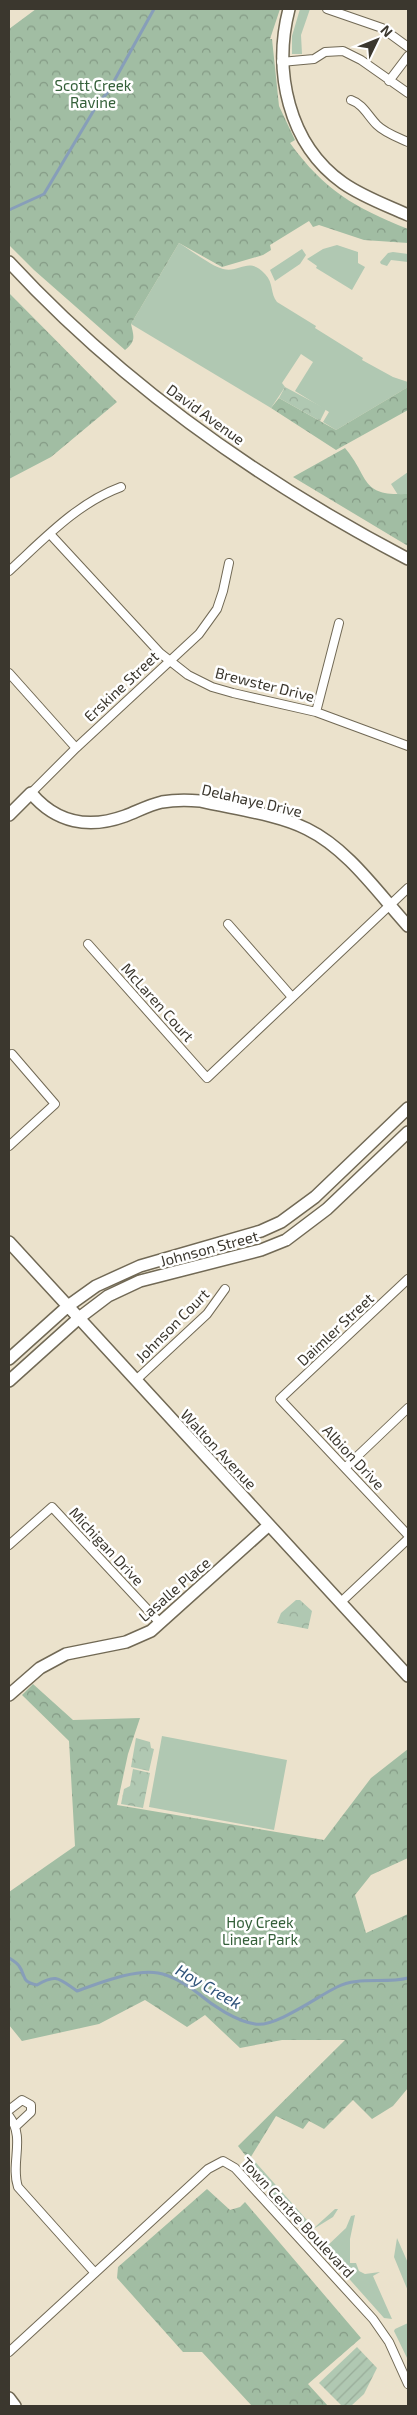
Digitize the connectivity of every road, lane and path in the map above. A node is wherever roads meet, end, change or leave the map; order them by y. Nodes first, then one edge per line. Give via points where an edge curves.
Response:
1 (289, 9) edge
2 (328, 9) edge
3 (408, 47) edge
4 (408, 56) edge
5 (281, 62) junction
6 (389, 80) junction
7 (408, 94) edge
8 (351, 100) dead end
9 (408, 142) edge
10 (408, 215) edge
11 (9, 262) edge
12 (121, 488) dead end
13 (50, 534) junction
14 (408, 559) edge
15 (229, 563) dead end
16 (9, 571) edge
17 (339, 623) dead end
18 (170, 661) junction
19 (9, 673) edge
20 (316, 712) junction
21 (408, 746) edge
22 (76, 748) junction
23 (31, 794) junction
24 (9, 814) edge
25 (408, 888) edge
26 (390, 906) junction
27 (228, 924) dead end
28 (408, 926) edge
29 (88, 944) dead end
30 (292, 997) junction
31 (12, 1054) dead end
32 (408, 1108) edge
33 (408, 1132) edge
34 (9, 1146) edge
35 (9, 1242) edge
36 (408, 1278) edge
37 (226, 1289) dead end
38 (68, 1306) junction
39 (79, 1318) junction
40 (9, 1359) edge
41 (136, 1380) junction
42 (9, 1381) edge
43 (280, 1399) joint
44 (408, 1408) edge
45 (346, 1467) junction
46 (269, 1526) junction
47 (408, 1535) edge
48 (408, 1539) edge
49 (9, 1545) edge
50 (341, 1602) junction
51 (160, 1623) junction
52 (408, 1676) edge
53 (9, 1695) edge
54 (9, 2110) edge
55 (9, 2116) edge
56 (16, 2126) junction
57 (94, 2273) junction
58 (9, 2352) edge
59 (408, 2384) edge
60 (9, 2398) edge
61 (15, 2406) edge

1 - 5 street
2 - 3 street via 382,28
4 - 6 street
5 - 6 street via 314,59 325,52 343,51
5 - 10 street via 296,122 304,139 328,171 358,193
6 - 7 street
8 - 9 street via 358,103 378,126
11 - 14 street, David Avenue via 50,307 189,423 305,502
12 - 13 street via 105,493 80,509
13 - 16 street
13 - 18 street, Brewster Drive
15 - 18 street, Erskine Street via 217,609 199,634
17 - 20 street
18 - 20 street, Brewster Drive via 212,687
18 - 22 street, Erskine Street
19 - 22 street
20 - 21 street, Brewster Drive
22 - 23 street, Erskine Street
23 - 24 street, Erskine Street
23 - 26 street, Delahaye Drive via 56,816 78,823 108,821 161,802 186,800 292,822 336,848
25 - 26 street
26 - 28 street, Delahaye Drive
26 - 30 street
27 - 30 street
29 - 30 street, McLaren Court via 207,1078
31 - 34 street via 55,1104
32 - 38 street, Johnson Street via 315,1196 281,1222 258,1232 140,1266 96,1286
33 - 39 street, Johnson Street via 327,1209 286,1240 260,1250 140,1281 108,1296
35 - 38 street, Walton Avenue
36 - 43 street, Daimler Street
37 - 41 street, Johnson Court via 207,1314
38 - 39 street, Walton Avenue
38 - 40 street, Johnson Street
39 - 41 street, Walton Avenue
39 - 42 street, Johnson Street
41 - 46 street, Walton Avenue
43 - 45 street, Albion Drive
44 - 45 street
45 - 47 street, Albion Drive
46 - 50 street, Walton Avenue
46 - 51 street, Lasalle Place
48 - 50 street
49 - 51 street, Michigan Drive via 52,1507
50 - 52 street, Walton Avenue
51 - 53 street, Lasalle Place via 151,1631 126,1642 79,1650 51,1660
54 - 56 street via 23,2099 31,2105 31,2112
55 - 56 street
56 - 57 street via 18,2187
57 - 58 street, Town Centre Boulevard
57 - 59 street, Town Centre Boulevard via 209,2168 220,2162 228,2163 373,2319 389,2342
60 - 61 street

